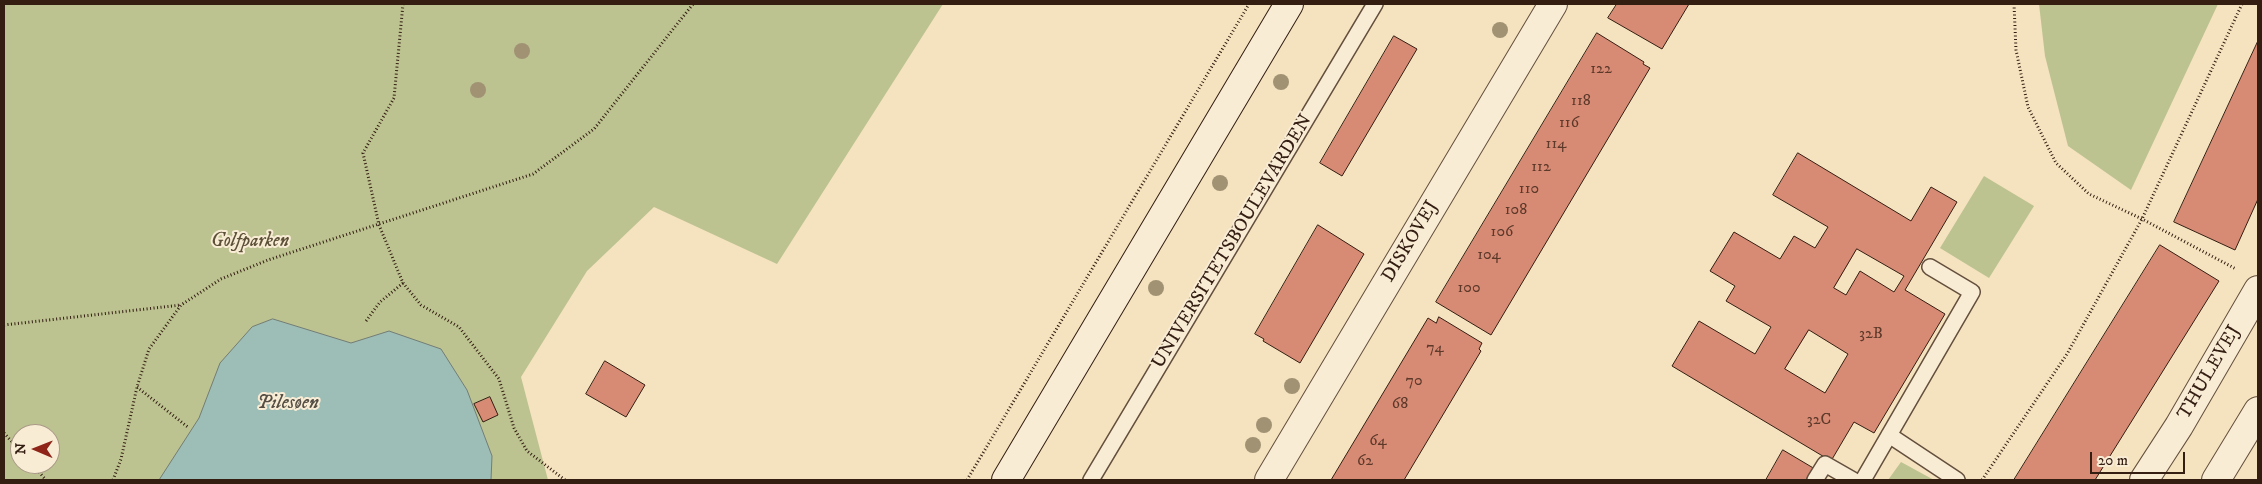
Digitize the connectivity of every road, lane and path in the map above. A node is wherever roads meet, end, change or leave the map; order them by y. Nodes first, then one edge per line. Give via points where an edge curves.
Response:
1 (403, 4) edge
2 (693, 4) edge
3 (1249, 4) edge
4 (1288, 4) edge
5 (1375, 4) edge
6 (1553, 4) edge
7 (2014, 4) edge
8 (2242, 4) edge
9 (2142, 219) junction
10 (379, 225) junction
11 (1930, 268) dead end
12 (2250, 281) edge
13 (404, 283) junction
14 (181, 305) junction
15 (366, 321) dead end
16 (4, 325) edge
17 (137, 387) junction
18 (2258, 411) edge
19 (189, 428) dead end
20 (1889, 434) junction
21 (113, 480) edge
22 (565, 480) edge
23 (967, 480) edge
24 (1006, 480) edge
25 (1091, 480) edge
26 (1269, 480) edge
27 (1816, 480) edge
28 (1853, 480) edge
29 (1862, 480) edge
30 (1957, 480) edge
31 (1982, 480) edge
32 (2144, 480) edge
33 (2216, 480) edge

1 - 10 path via 394,98 363,153
2 - 10 path via 594,129 533,174
3 - 23 path
4 - 24 street
5 - 25 lane, UNIVERSITETSBOULEVARDEN
6 - 26 street, DISKOVEJ
7 - 9 path via 2016,50 2028,107 2056,163 2089,194
8 - 9 path
9 - 12 path
9 - 31 path via 2067,354
10 - 13 path
10 - 14 path via 268,260 221,279
11 - 20 lane via 1972,292
12 - 32 street, THULEVEJ via 2179,426
13 - 15 path via 380,302
13 - 22 path via 422,305 459,327 499,379 514,428 527,451
14 - 16 path
14 - 17 path via 149,349
17 - 19 path
17 - 21 path
18 - 33 street
20 - 29 lane
20 - 30 lane
27 - 28 lane via 1825,464

